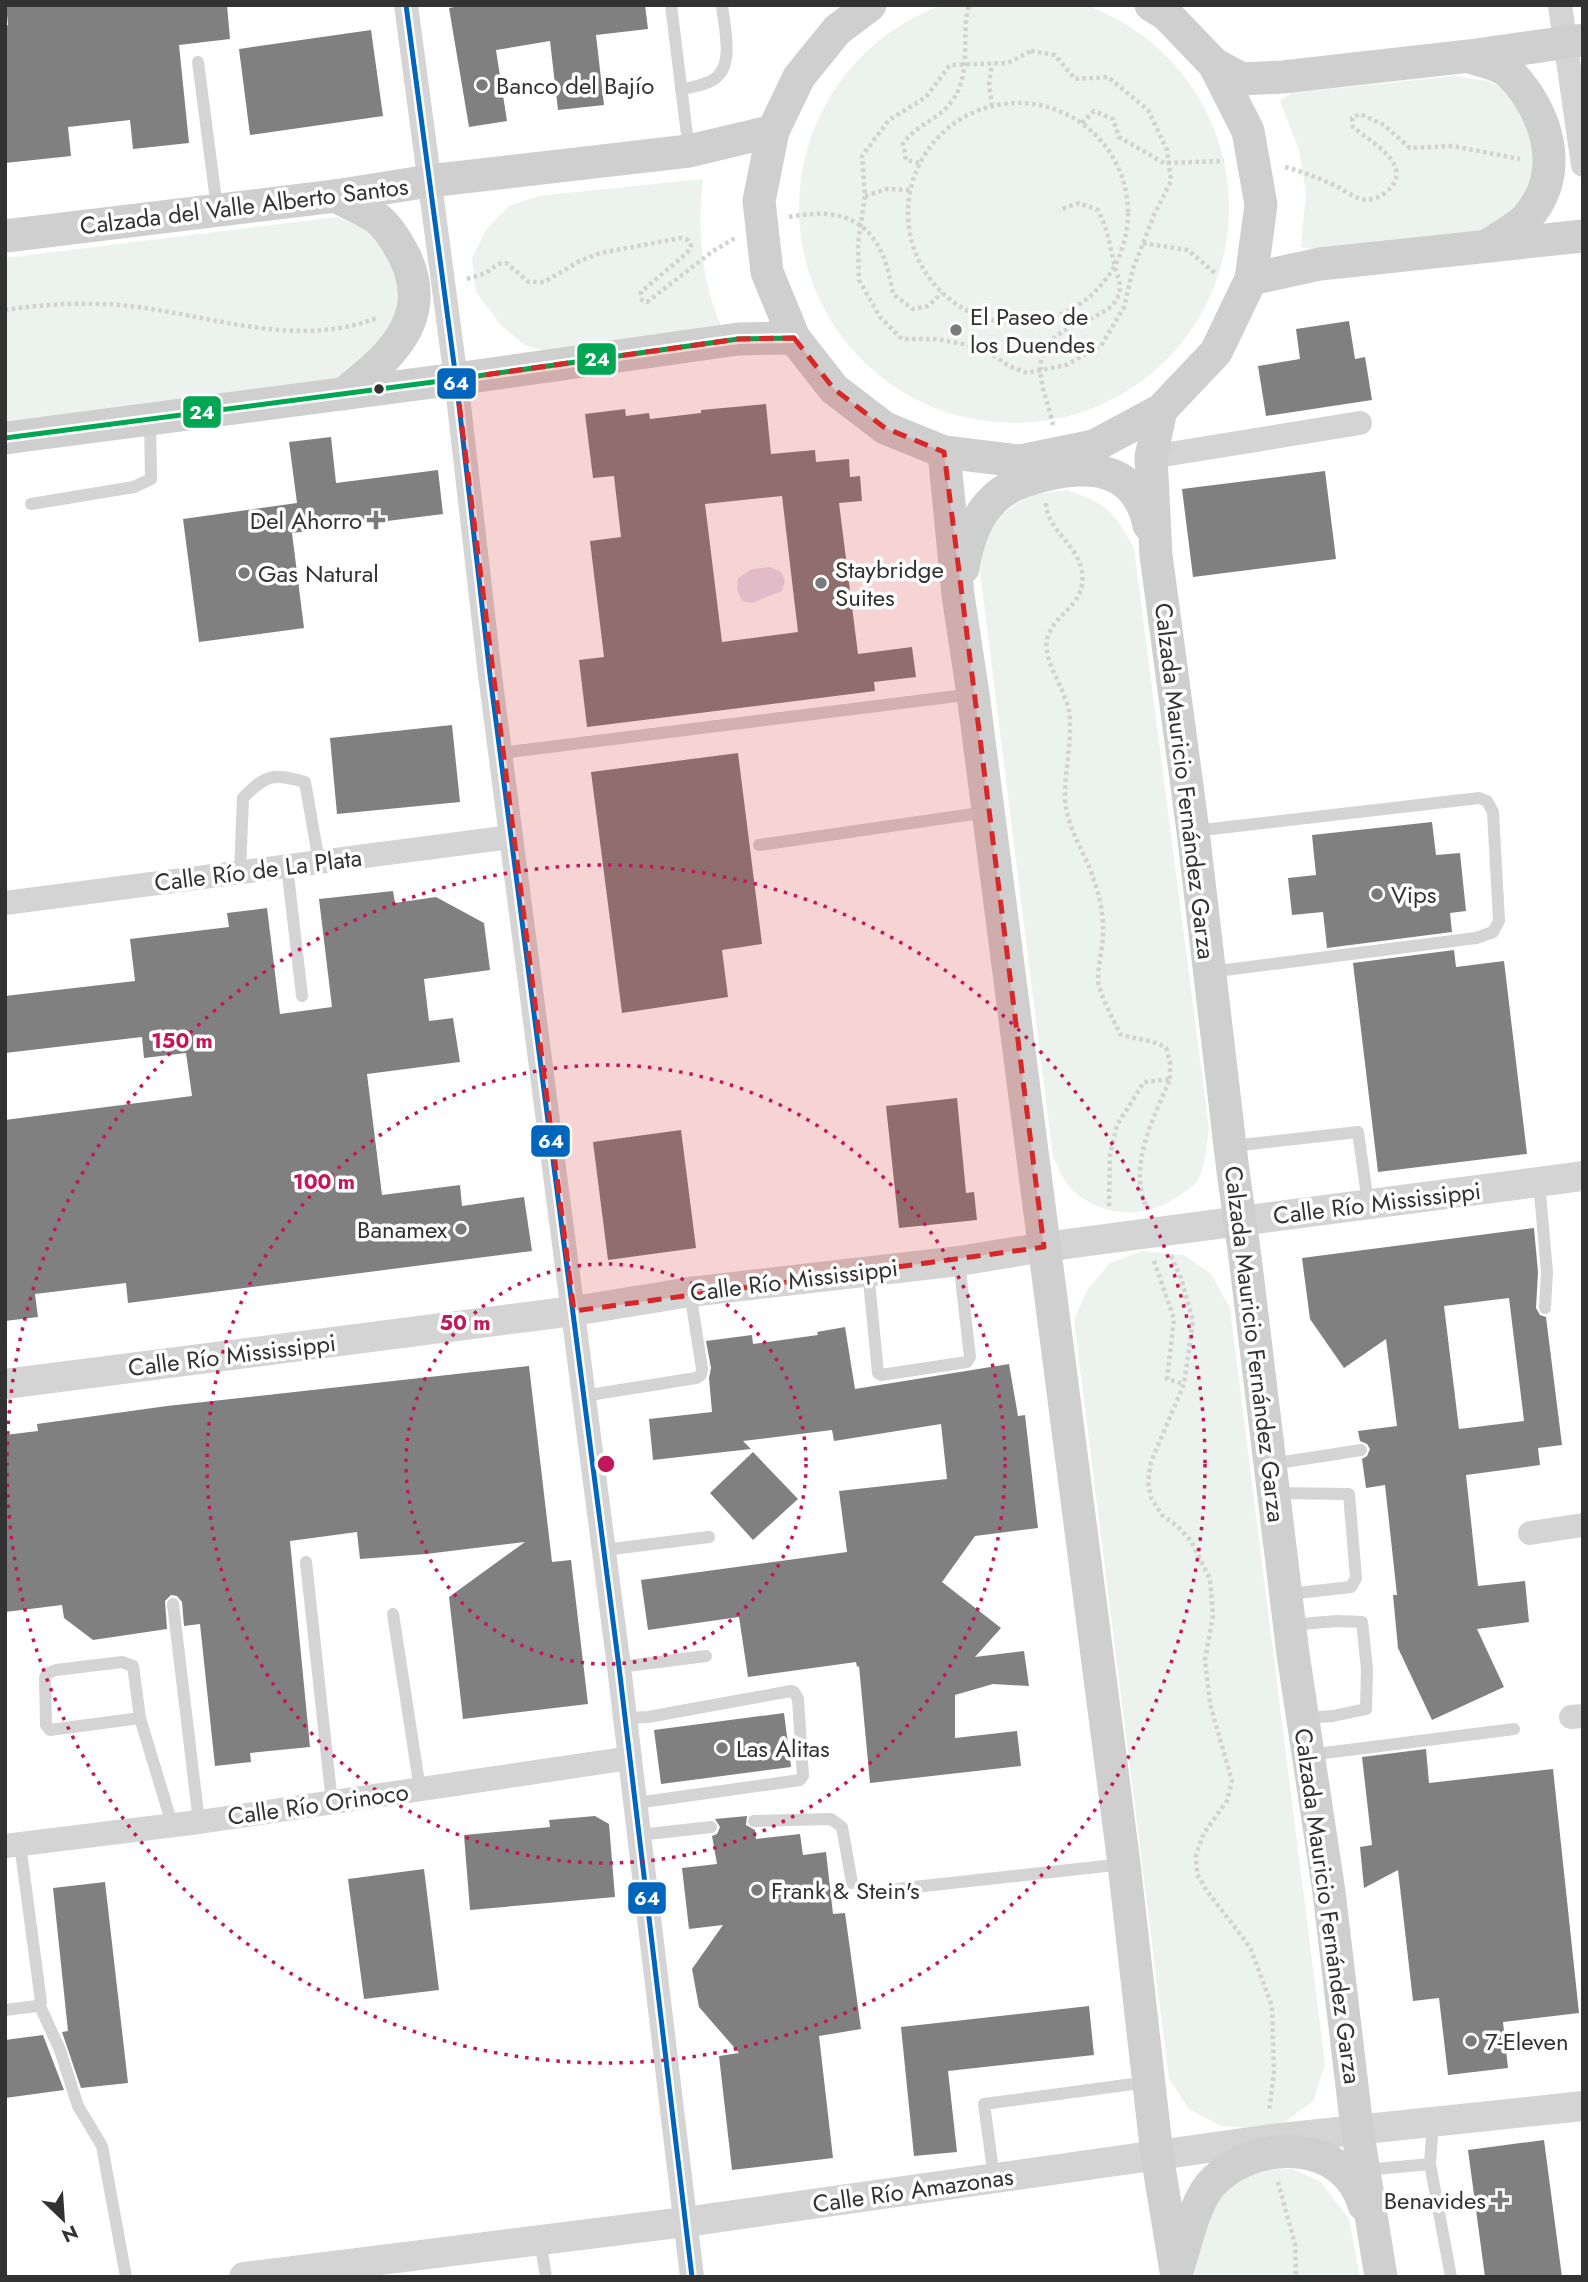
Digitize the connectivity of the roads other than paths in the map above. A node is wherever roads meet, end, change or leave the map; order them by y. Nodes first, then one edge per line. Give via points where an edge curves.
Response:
1 (406, 5) edge
2 (671, 5) edge
3 (722, 5) edge
4 (870, 5) edge
5 (1151, 5) edge
6 (1560, 5) edge
7 (1574, 41) edge
8 (1469, 56) junction
9 (198, 62) dead end
10 (1214, 64) junction
11 (681, 90) junction
12 (773, 131) junction
13 (689, 151) junction
14 (1583, 165) edge
15 (429, 181) junction
16 (335, 196) junction
17 (218, 210) junction
18 (5, 236) edge
19 (1583, 236) edge
20 (1485, 247) junction
21 (1251, 279) junction
22 (794, 338) junction
23 (456, 379) junction
24 (343, 394) junction
25 (1161, 410) junction
26 (149, 419) junction
27 (1360, 423) dead end
28 (5, 438) edge
29 (944, 452) junction
30 (1151, 457) junction
31 (31, 504) dead end
32 (1156, 555) junction
33 (958, 595) junction
34 (973, 694) junction
35 (501, 752) junction
36 (988, 812) junction
37 (1193, 831) junction
38 (511, 837) junction
39 (759, 845) dead end
40 (320, 862) junction
41 (286, 866) junction
42 (240, 872) junction
43 (5, 904) edge
44 (1210, 972) junction
45 (302, 996) dead end
46 (1230, 1147) junction
47 (1583, 1176) edge
48 (1539, 1182) junction
49 (1368, 1203) junction
50 (1240, 1221) junction
51 (1044, 1247) junction
52 (959, 1261) junction
53 (868, 1271) junction
54 (690, 1292) junction
55 (1545, 1308) dead end
56 (574, 1311) junction
57 (5, 1384) edge
58 (583, 1396) junction
59 (1361, 1450) dead end
60 (1272, 1478) junction
61 (1583, 1525) edge
62 (1530, 1533) dead end
63 (709, 1537) dead end
64 (604, 1550) junction
65 (306, 1562) dead end
66 (173, 1604) dead end
67 (1288, 1610) junction
68 (393, 1615) dead end
69 (706, 1656) dead end
70 (620, 1668) junction
71 (140, 1718) junction
72 (625, 1718) junction
73 (1303, 1718) junction
74 (1514, 1729) dead end
75 (1309, 1755) junction
76 (631, 1758) junction
77 (420, 1789) junction
78 (332, 1802) junction
79 (636, 1803) junction
80 (754, 1821) dead end
81 (199, 1822) junction
82 (172, 1824) junction
83 (711, 1827) dead end
84 (639, 1835) junction
85 (13, 1845) edge
86 (1124, 1864) junction
87 (852, 1883) dead end
88 (887, 1890) dead end
89 (39, 2004) junction
90 (5, 2010) edge
91 (1148, 2082) junction
92 (1583, 2106) edge
93 (1433, 2122) junction
94 (1357, 2128) junction
95 (1273, 2145) junction
96 (1157, 2155) junction
97 (1430, 2164) junction
98 (1365, 2170) junction
99 (994, 2178) junction
100 (685, 2222) junction
101 (1373, 2234) junction
102 (540, 2240) junction
103 (1176, 2275) edge
104 (126, 2277) edge
105 (244, 2277) edge
106 (546, 2277) edge
107 (692, 2277) edge
108 (1381, 2277) edge
109 (1451, 2277) edge

1 - 15 street
2 - 11 lane
3 - 11 lane via 725,67 711,81
4 - 12 main road via 836,30 799,77
5 - 10 main road via 1166,14
6 - 7 street
7 - 8 main road
7 - 14 street
8 - 10 main road via 1242,79
8 - 20 main road via 1506,70 1521,85 1542,122 1550,153 1547,182 1537,204 1524,221
9 - 17 lane
10 - 21 main road via 1248,131 1257,180 1261,205
11 - 13 lane
12 - 13 main road, Calzada del Valle Alberto Santos
12 - 22 main road via 759,201 767,272
13 - 15 main road, Calzada del Valle Alberto Santos
15 - 16 main road, Calzada del Valle Alberto Santos
15 - 23 street
16 - 17 main road, Calzada del Valle Alberto Santos
16 - 24 main road via 377,219 390,233 401,248 414,284 413,310 391,353
17 - 18 main road, Calzada del Valle Alberto Santos
19 - 20 main road
20 - 21 main road via 1320,264
21 - 25 main road via 1216,352
22 - 23 main road via 738,339
22 - 29 main road via 834,389 885,428
23 - 24 main road
23 - 35 street
24 - 26 main road
25 - 29 main road via 1094,446 1020,460
25 - 30 main road, Calzada Mauricio Fernández Garza
26 - 28 main road
26 - 31 lane via 151,479 134,487
27 - 30 street
29 - 33 main road
30 - 32 main road, Calzada Mauricio Fernández Garza
32 - 33 main road via 1140,497 1107,472 1071,469 1021,481 982,512 965,555
32 - 37 main road, Calzada Mauricio Fernández Garza
33 - 34 main road
34 - 35 lane
34 - 36 main road
35 - 38 street
36 - 39 lane
36 - 51 main road
37 - 44 main road, Calzada Mauricio Fernández Garza
37 - 44 lane via 1479,798 1487,801 1493,812 1499,921 1488,935
38 - 40 street, Calle Río de La Plata
38 - 56 street
40 - 41 street, Calle Río de La Plata
40 - 42 lane via 304,782 279,774 256,784 243,798
41 - 42 street, Calle Río de La Plata
41 - 45 lane
42 - 43 street, Calle Río de La Plata
44 - 46 main road, Calzada Mauricio Fernández Garza
46 - 49 lane via 1358,1132
46 - 50 main road, Calzada Mauricio Fernández Garza
47 - 48 street, Calle Río Mississippi
48 - 49 street, Calle Río Mississippi
48 - 55 lane via 1548,1272
49 - 50 street, Calle Río Mississippi
50 - 51 street, Calle Río Mississippi
50 - 60 main road, Calzada Mauricio Fernández Garza
51 - 52 street, Calle Río Mississippi
51 - 86 main road
52 - 53 street, Calle Río Mississippi
52 - 53 lane via 967,1362 881,1376
53 - 54 street, Calle Río Mississippi
54 - 56 street, Calle Río Mississippi
54 - 58 lane via 701,1375
56 - 57 street, Calle Río Mississippi
56 - 58 street
58 - 64 street
59 - 60 lane
60 - 67 main road, Calzada Mauricio Fernández Garza
60 - 67 lane via 1349,1494 1356,1578 1351,1587
61 - 62 street
63 - 64 lane
64 - 70 street
65 - 78 lane
66 - 81 lane
67 - 73 main road, Calzada Mauricio Fernández Garza
67 - 73 lane via 1362,1622 1366,1709
68 - 77 lane
69 - 70 lane
70 - 72 street
71 - 71 lane via 130,1663 56,1670 45,1677 50,1731
71 - 82 lane
72 - 76 street
72 - 79 lane via 790,1691 799,1699 800,1780
73 - 75 main road, Calzada Mauricio Fernández Garza
74 - 75 lane
75 - 94 main road, Calzada Mauricio Fernández Garza
76 - 77 street, Calle Río Orinoco
76 - 79 street
77 - 78 street, Calle Río Orinoco
78 - 81 street, Calle Río Orinoco
79 - 84 street
80 - 87 lane via 831,1819 842,1827
81 - 82 street, Calle Río Orinoco
82 - 85 street, Calle Río Orinoco
83 - 84 lane
84 - 100 street
85 - 89 lane
86 - 88 lane
86 - 91 main road
89 - 90 lane
89 - 104 lane via 78,2106 102,2146
91 - 96 main road
91 - 99 lane via 984,2104
92 - 93 street, Calle Río Amazonas
93 - 94 street, Calle Río Amazonas
93 - 97 lane
94 - 95 street, Calle Río Amazonas
94 - 98 main road, Calzada Mauricio Fernández Garza
95 - 96 street, Calle Río Amazonas
95 - 101 main road via 1325,2158 1345,2170 1360,2190
95 - 103 main road via 1213,2181 1201,2200
96 - 99 street, Calle Río Amazonas
96 - 103 main road
97 - 98 lane
97 - 109 lane
98 - 101 main road, Calzada Mauricio Fernández Garza
99 - 100 street, Calle Río Amazonas
100 - 102 street, Calle Río Amazonas
100 - 107 street
101 - 108 main road, Calzada Mauricio Fernández Garza
102 - 105 street, Calle Río Amazonas
102 - 106 lane

